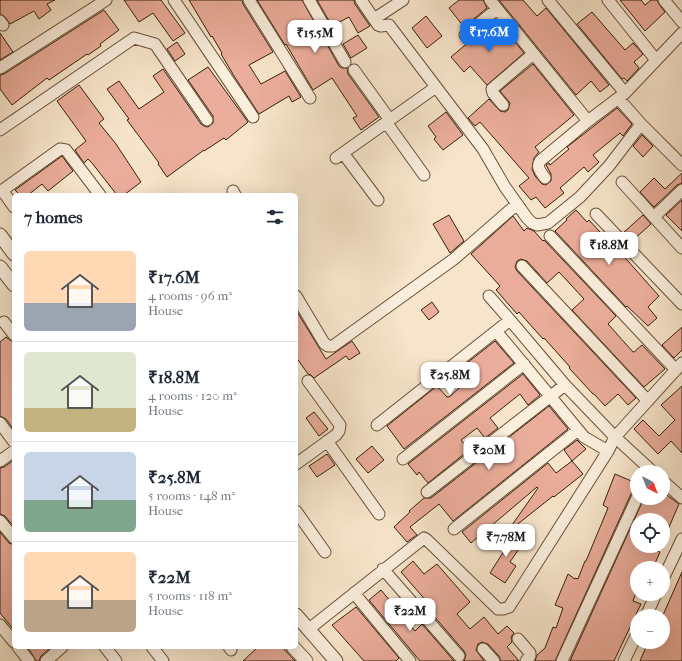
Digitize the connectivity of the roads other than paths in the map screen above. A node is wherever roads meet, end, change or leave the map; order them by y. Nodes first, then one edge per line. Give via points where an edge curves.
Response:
1 (106, 0) edge
2 (174, 0) edge
3 (249, 0) edge
4 (308, 0) edge
5 (361, 0) edge
6 (403, 0) edge
7 (548, 0) edge
8 (608, 0) edge
9 (664, 0) edge
10 (493, 4) edge
11 (374, 18) junction
12 (682, 22) edge
13 (682, 33) edge
14 (465, 35) dead end
15 (533, 54) junction
16 (656, 60) junction
17 (0, 68) edge
18 (436, 87) junction
19 (622, 95) junction
20 (310, 98) dead end
21 (503, 105) dead end
22 (252, 117) dead end
23 (207, 120) dead end
24 (388, 121) junction
25 (588, 121) junction
26 (641, 124) junction
27 (0, 130) edge
28 (682, 165) edge
29 (424, 175) dead end
30 (545, 178) dead end
31 (622, 182) dead end
32 (682, 190) edge
33 (1, 191) edge
34 (98, 193) edge
35 (378, 200) dead end
36 (518, 204) junction
37 (12, 205) edge
38 (596, 214) dead end
39 (654, 217) junction
40 (0, 235) edge
41 (550, 236) dead end
42 (682, 248) edge
43 (12, 251) edge
44 (522, 266) dead end
45 (0, 267) edge
46 (12, 282) edge
47 (489, 296) dead end
48 (298, 299) edge
49 (682, 304) edge
50 (510, 320) junction
51 (4, 322) dead end
52 (496, 331) junction
53 (12, 333) edge
54 (524, 364) junction
55 (679, 368) edge
56 (308, 382) dead end
57 (565, 384) junction
58 (549, 396) junction
59 (648, 401) junction
60 (0, 423) edge
61 (377, 425) dead end
62 (578, 430) junction
63 (615, 437) junction
64 (12, 439) edge
65 (328, 441) junction
66 (608, 451) junction
67 (12, 452) edge
68 (403, 459) dead end
69 (0, 461) edge
70 (298, 463) edge
71 (645, 465) edge
72 (670, 487) edge
73 (427, 492) dead end
74 (682, 498) edge
75 (634, 505) edge
76 (298, 514) edge
77 (379, 514) dead end
78 (0, 521) edge
79 (454, 529) dead end
80 (12, 536) edge
81 (682, 539) edge
82 (325, 552) dead end
83 (670, 564) edge
84 (384, 569) junction
85 (354, 593) junction
86 (298, 617) edge
87 (0, 625) edge
88 (308, 629) junction
89 (518, 639) dead end
90 (12, 640) edge
91 (20, 649) edge
92 (60, 649) edge
93 (106, 649) edge
94 (154, 649) edge
95 (296, 649) edge
96 (483, 649) dead end
97 (630, 649) edge
98 (459, 656) dead end
99 (29, 661) edge
100 (46, 661) edge
101 (116, 661) edge
102 (163, 661) edge
103 (306, 661) edge
104 (336, 661) edge
105 (410, 661) edge
106 (494, 661) edge
107 (526, 661) edge
108 (562, 661) edge
109 (624, 661) edge

1 - 17 street
2 - 22 street
3 - 20 street
4 - 24 street
5 - 11 street
6 - 11 street
7 - 19 street
8 - 16 street
9 - 12 street
10 - 14 street
10 - 15 street
11 - 18 street via 378,25 389,25
13 - 16 street
15 - 21 street via 492,89
15 - 25 street
16 - 19 street
18 - 24 street
18 - 36 street via 483,149
19 - 25 street
19 - 26 street
23 - 27 street via 155,44 134,38
24 - 29 street
24 - 35 street via 340,156
25 - 30 street via 540,161 538,168
26 - 28 street
26 - 36 street via 609,166 580,197 553,220 543,225 532,223
31 - 39 street
32 - 39 street
33 - 34 street via 63,149
33 - 37 street
36 - 48 street via 454,259 333,346 324,343
38 - 49 street
39 - 42 street
40 - 43 street
41 - 55 street
44 - 59 street
45 - 46 street
47 - 50 street
50 - 52 street
50 - 57 street
51 - 53 street
52 - 54 street
52 - 61 street
54 - 58 street
54 - 68 street
55 - 59 street
56 - 65 street via 340,425 336,436
57 - 58 street
57 - 63 street
58 - 62 street
58 - 73 street
59 - 63 street
60 - 64 street
62 - 66 street via 590,442
62 - 79 street
63 - 66 street
63 - 71 street
65 - 70 street
65 - 77 street
66 - 84 street via 509,607 498,609 424,538
67 - 69 street
72 - 74 street
75 - 108 street
76 - 82 street
78 - 80 street
81 - 83 street
84 - 85 street
84 - 98 street
85 - 88 street
85 - 105 street
86 - 88 street
87 - 90 street
88 - 104 street
89 - 107 street via 530,653
91 - 99 street
92 - 100 street
93 - 101 street
94 - 102 street
95 - 103 street
96 - 106 street
97 - 109 street

